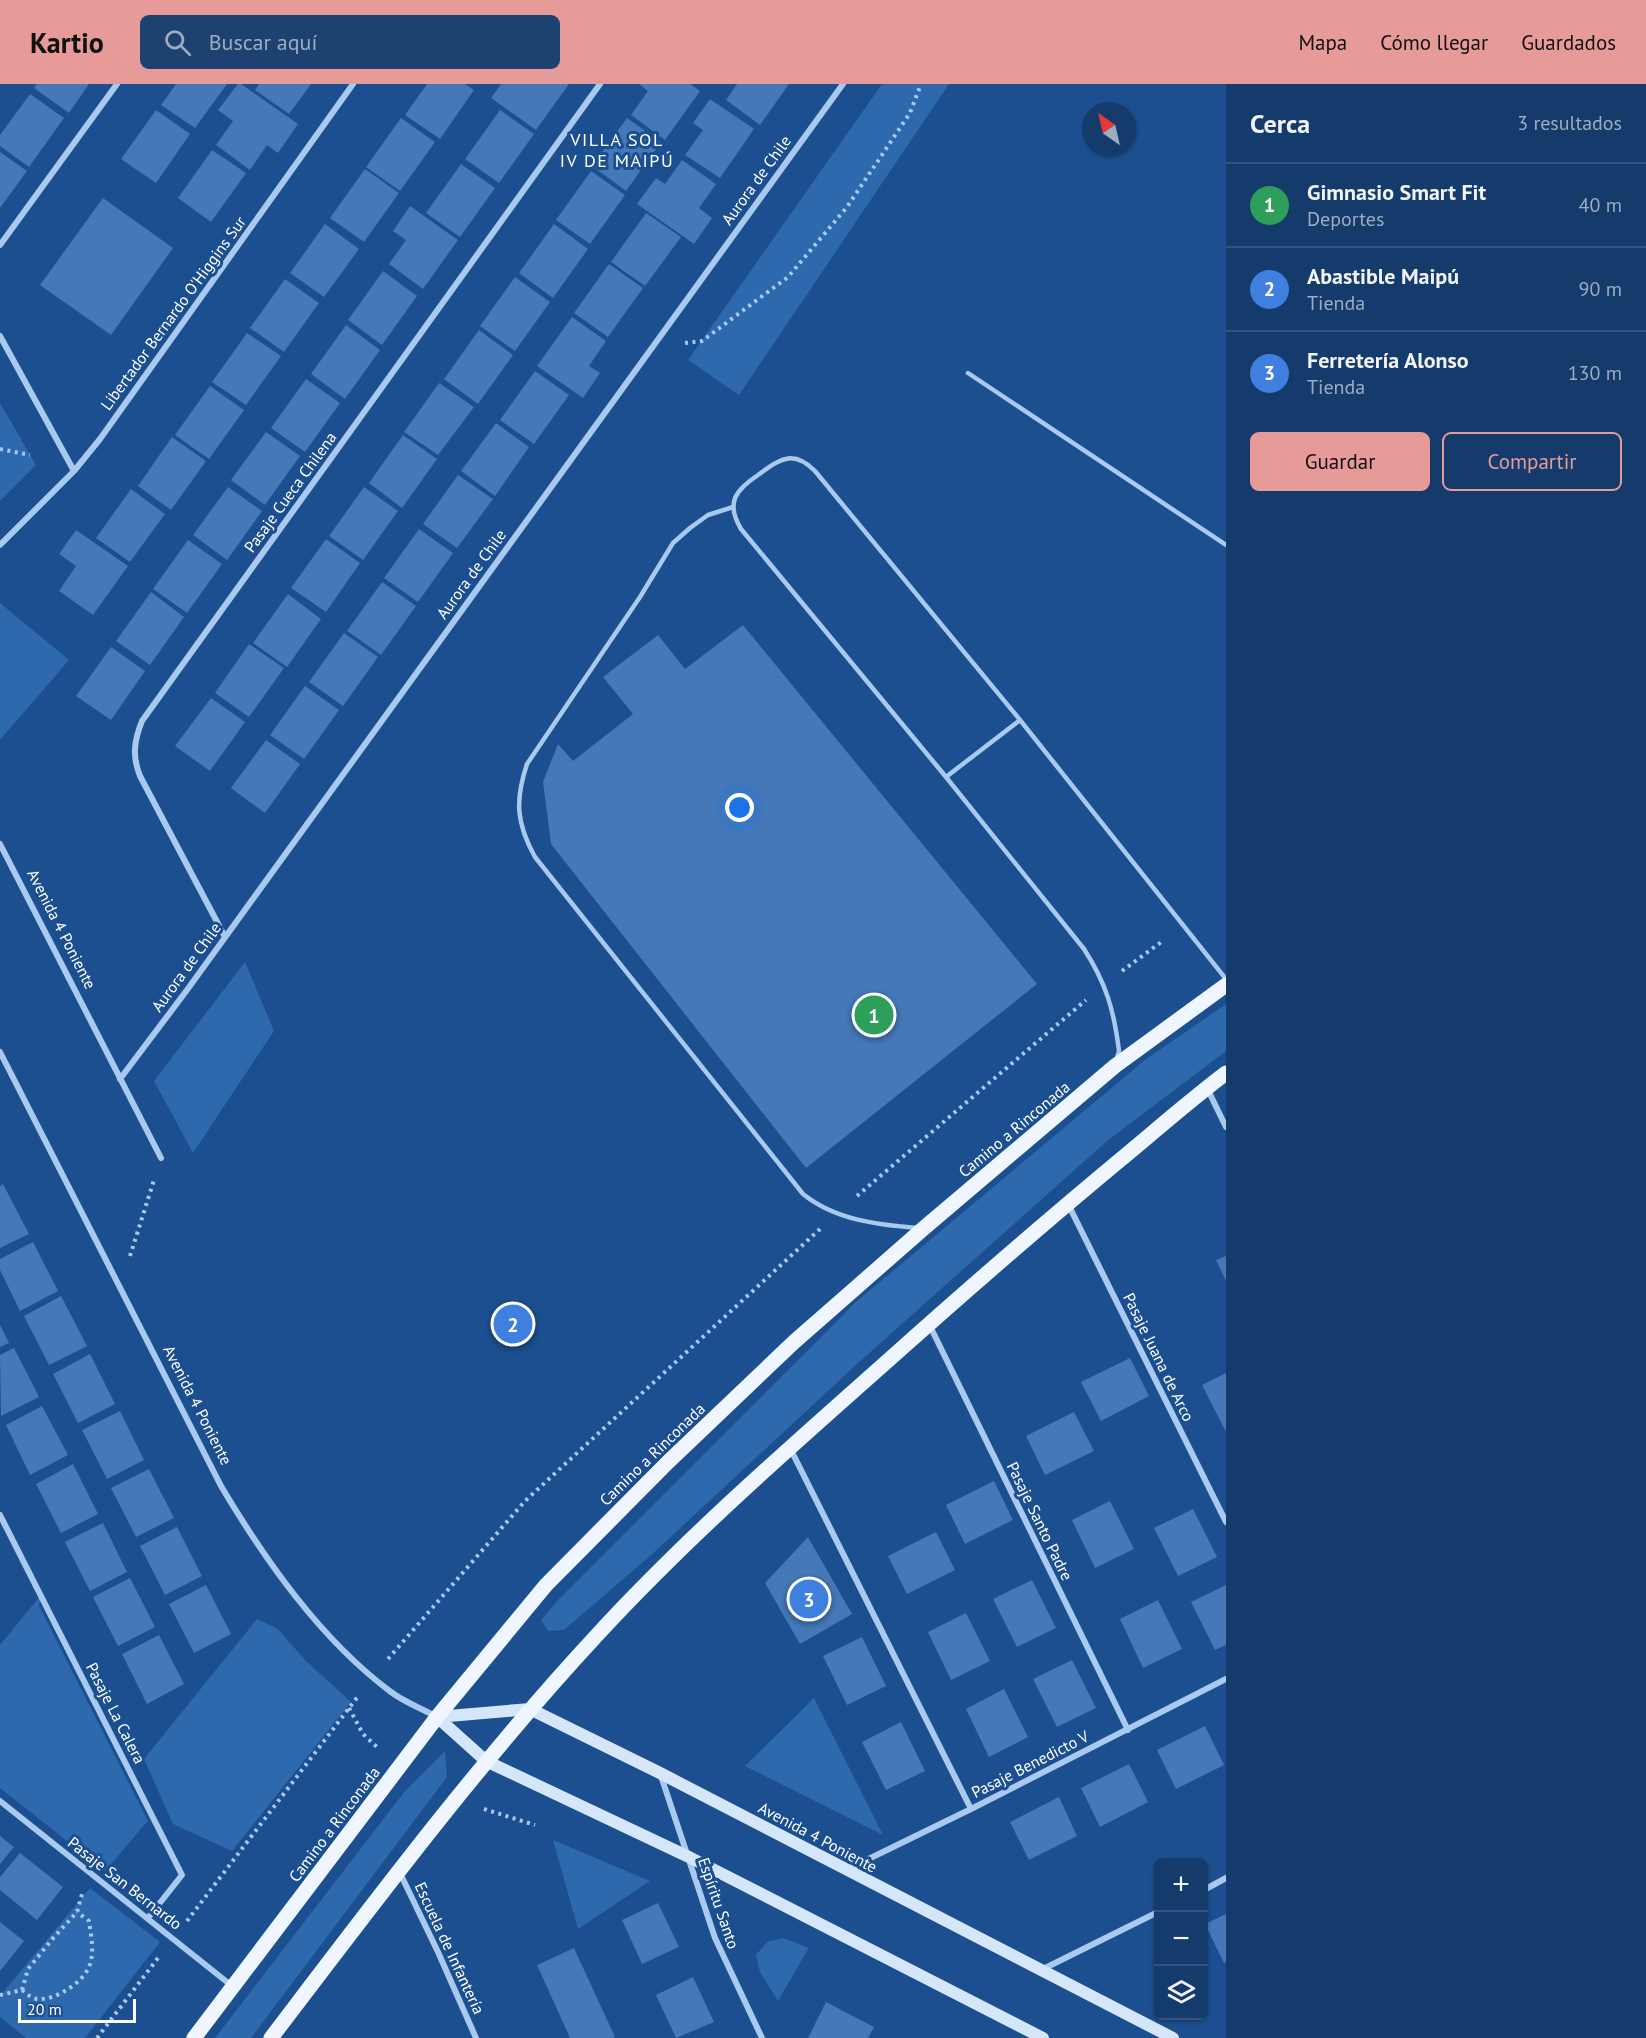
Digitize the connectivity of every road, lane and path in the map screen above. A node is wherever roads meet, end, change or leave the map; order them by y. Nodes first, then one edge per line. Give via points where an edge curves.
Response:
1 (117, 84) edge
2 (353, 84) edge
3 (600, 84) edge
4 (843, 84) edge
5 (921, 84) edge
6 (0, 245) edge
7 (0, 336) edge
8 (651, 348) junction
9 (968, 374) dead end
10 (0, 449) edge
11 (30, 455) dead end
12 (74, 471) junction
13 (733, 507) junction
14 (0, 544) edge
15 (1226, 545) edge
16 (1020, 720) junction
17 (946, 777) junction
18 (0, 844) edge
19 (1183, 926) junction
20 (225, 937) junction
21 (1226, 979) edge
22 (1104, 984) junction
23 (1226, 985) edge
24 (0, 1052) edge
25 (1115, 1066) junction
26 (1226, 1073) edge
27 (120, 1079) junction
28 (1207, 1088) junction
29 (1226, 1127) edge
30 (161, 1158) joint
31 (1068, 1203) junction
32 (837, 1214) junction
33 (924, 1228) junction
34 (120, 1288) junction
35 (928, 1324) junction
36 (790, 1448) junction
37 (0, 1515) edge
38 (1226, 1522) edge
39 (373, 1677) junction
40 (1226, 1679) edge
41 (530, 1709) junction
42 (437, 1717) junction
43 (1128, 1730) junction
44 (486, 1761) junction
45 (660, 1773) junction
46 (454, 1800) junction
47 (0, 1801) edge
48 (971, 1809) junction
49 (536, 1825) dead end
50 (689, 1857) junction
51 (88, 1870) junction
52 (399, 1870) junction
53 (846, 1870) junction
54 (1226, 1878) edge
55 (1208, 1887) edge
56 (77, 1912) junction
57 (1154, 1914) edge
58 (148, 1918) junction
59 (173, 1938) junction
60 (1041, 1970) junction
61 (233, 1987) junction
62 (22, 1990) junction
63 (0, 1995) edge
64 (97, 2038) edge
65 (194, 2038) edge
66 (271, 2038) edge
67 (476, 2038) edge
68 (762, 2038) edge
69 (1043, 2038) edge
70 (1173, 2038) edge

1 - 6 street
2 - 12 street, Libertador Bernardo O'Higgins Sur
3 - 20 street, Pasaje Cueca Chilena via 142,721 134,756 140,776
4 - 8 street, Aurora de Chile
5 - 8 path via 910,113 847,207 788,277 702,340
7 - 12 street
8 - 20 street, Aurora de Chile
9 - 15 lane
10 - 11 path
12 - 14 street, Libertador Bernardo O'Higgins Sur
13 - 16 lane via 741,487 779,459 799,459 808,464
13 - 17 lane via 741,529
13 - 32 lane via 708,515 673,543 527,764 518,802 520,822 535,857 802,1194
16 - 17 lane
16 - 19 lane
17 - 22 lane via 1084,949
18 - 27 street, Avenida 4 Poniente
19 - 21 lane
19 - 22 path
20 - 27 street, Aurora de Chile
22 - 25 lane via 1119,1050
22 - 32 path
23 - 25 main road, Camino a Rinconada
24 - 34 street, Avenida 4 Poniente
25 - 33 main road, Camino a Rinconada
26 - 28 main road
27 - 30 street, Avenida 4 Poniente
28 - 29 street
28 - 31 main road
30 - 34 path
31 - 35 main road
31 - 38 street, Pasaje Juana de Arco
32 - 33 lane via 886,1226
32 - 39 path via 525,1501
33 - 42 main road, Camino a Rinconada via 794,1342 668,1462 546,1585
34 - 39 street, Avenida 4 Poniente via 249,1533 316,1622
35 - 36 main road
35 - 43 street, Pasaje Santo Padre
36 - 41 main road via 654,1575
36 - 48 street
37 - 58 street, Pasaje La Calera via 182,1875
39 - 42 street, Avenida 4 Poniente via 392,1694
39 - 59 path
40 - 43 street, Pasaje Benedicto V
41 - 42 street
41 - 44 main road
41 - 45 street, Avenida 4 Poniente
42 - 44 street, Avenida 4 Poniente
42 - 61 main road, Camino a Rinconada
43 - 48 street, Pasaje Benedicto V
44 - 46 main road
44 - 50 street, Avenida 4 Poniente
45 - 50 street, Espíritu Santo
45 - 53 street, Avenida 4 Poniente
46 - 49 path
46 - 52 main road
47 - 51 street, Pasaje San Bernardo
48 - 53 street, Pasaje Benedicto V
50 - 68 street, Espíritu Santo via 715,1938
50 - 69 street, Avenida 4 Poniente
51 - 56 path
51 - 58 street, Pasaje San Bernardo
52 - 66 main road
52 - 67 street, Escuela de Infantería
53 - 60 street, Avenida 4 Poniente
54 - 55 street
56 - 62 path via 28,1969
56 - 62 path via 89,1921 92,1955 88,1970 76,1983 40,2000
57 - 60 street
58 - 59 street, Pasaje San Bernardo
59 - 61 street, Pasaje San Bernardo
59 - 64 path
60 - 70 street, Avenida 4 Poniente
61 - 65 main road, Camino a Rinconada
62 - 63 path

